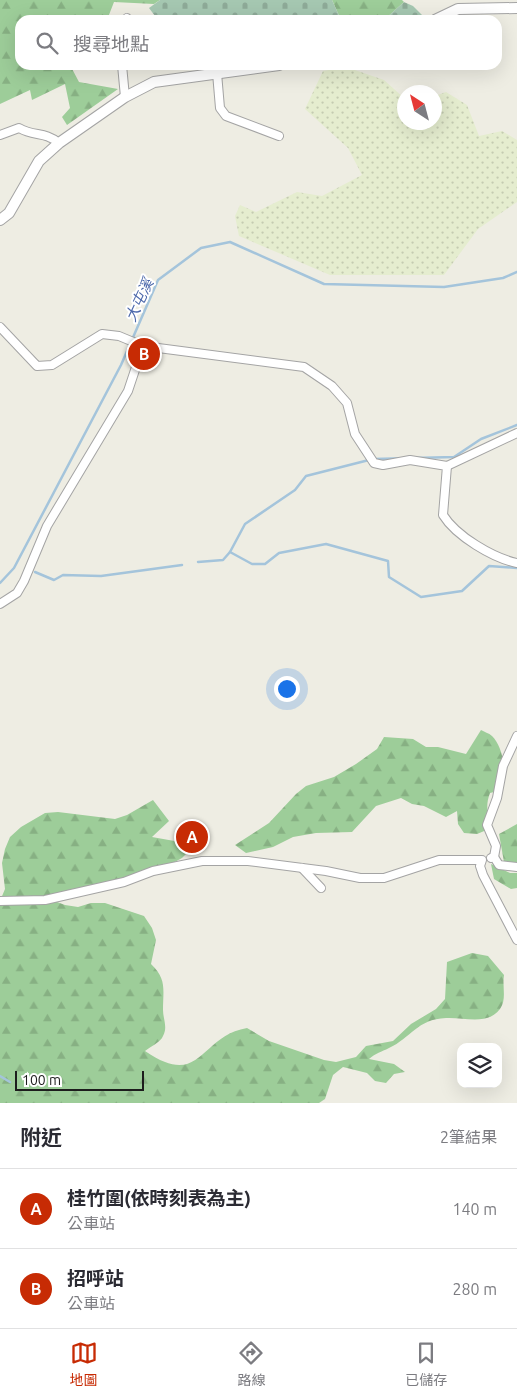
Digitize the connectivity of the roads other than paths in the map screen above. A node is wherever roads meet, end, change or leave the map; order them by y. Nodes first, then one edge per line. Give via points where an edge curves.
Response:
1 (517, 8) edge
2 (445, 15) edge
3 (122, 70) edge
4 (240, 70) edge
5 (216, 73) junction
6 (125, 97) junction
7 (0, 135) edge
8 (279, 136) dead end
9 (58, 143) junction
10 (0, 220) edge
11 (0, 327) edge
12 (140, 345) junction
13 (517, 433) edge
14 (447, 466) junction
15 (517, 563) edge
16 (0, 604) edge
17 (517, 736) edge
18 (494, 857) junction
19 (482, 860) junction
20 (517, 867) edge
21 (302, 868) junction
22 (321, 888) dead end
23 (0, 900) edge
24 (517, 940) edge

1 - 2 street via 458,9
3 - 6 street
4 - 5 street
5 - 6 street via 154,82
5 - 8 street via 220,108 226,116
6 - 9 street
7 - 9 street via 19,128 28,133 49,135
9 - 10 street via 38,161 9,213
11 - 12 street via 37,366 52,365 102,334 119,336
12 - 14 street via 304,367 332,386 347,402 355,434 374,462 384,465 410,460
12 - 16 street via 128,391 47,526 17,593
13 - 14 street
14 - 15 street via 443,515 447,521 473,543 497,557
17 - 18 street via 503,766 497,798 487,825 496,846
18 - 19 street
18 - 20 street via 499,865
19 - 21 street via 439,860 384,878 360,878
19 - 24 street via 483,875
21 - 22 street
21 - 23 street via 248,861 202,861 45,900

